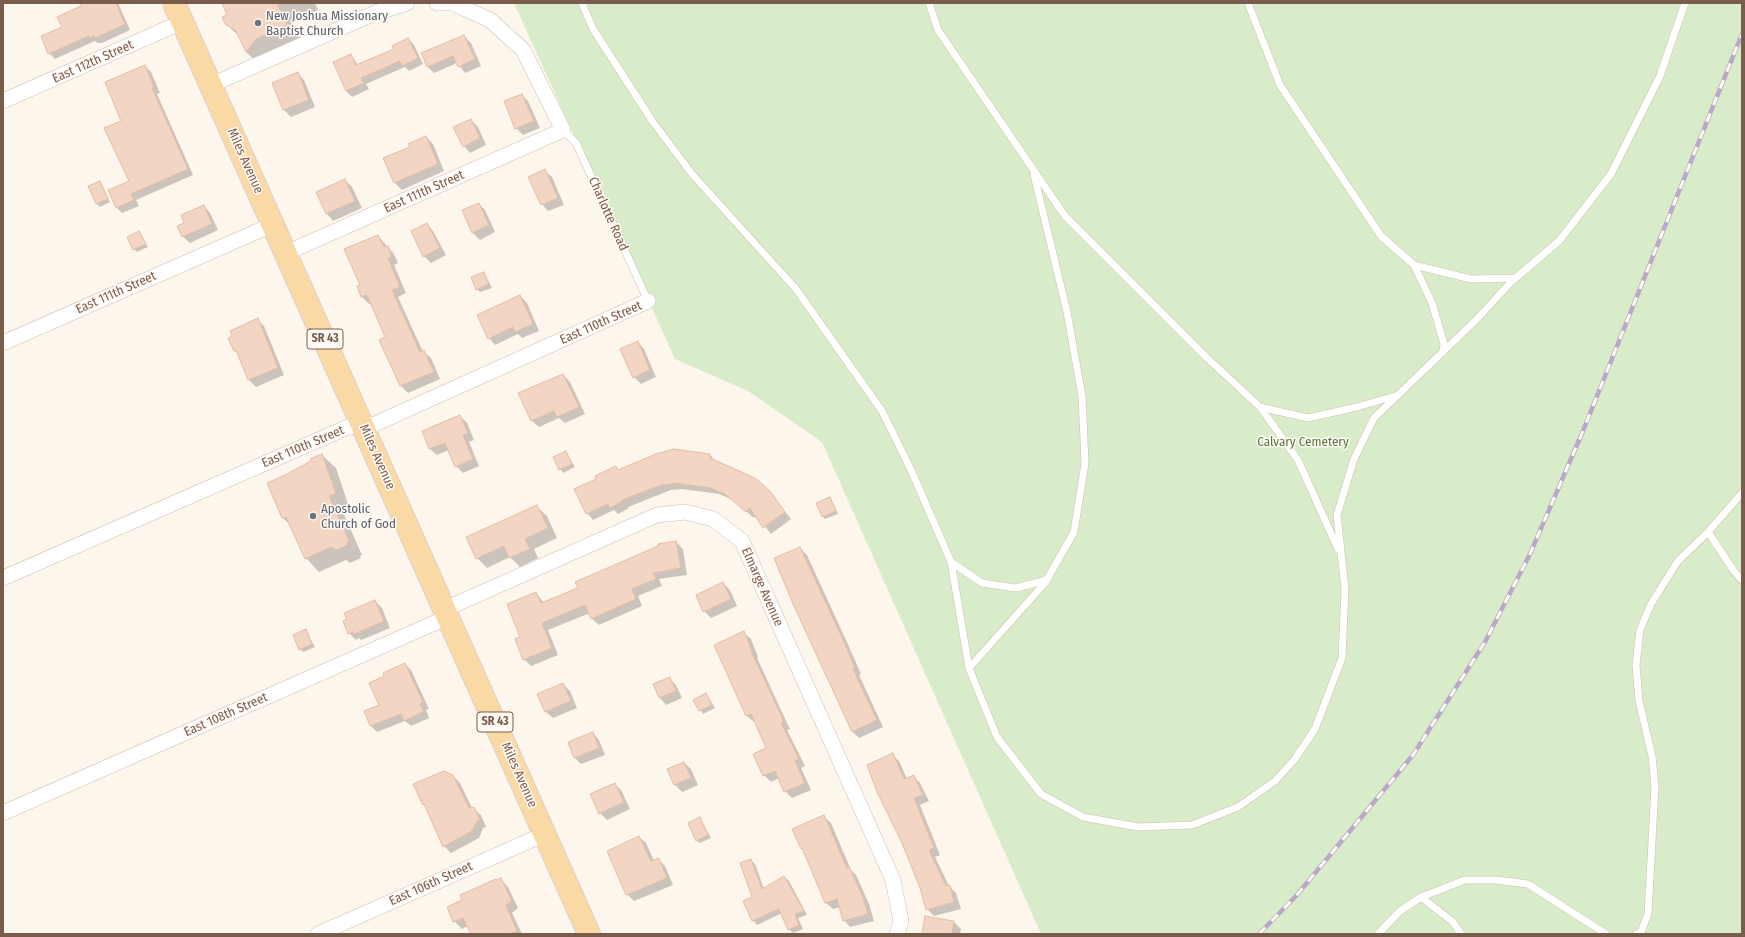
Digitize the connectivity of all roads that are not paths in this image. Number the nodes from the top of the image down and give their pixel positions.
1 (407, 3) edge
2 (437, 3) edge
3 (582, 3) edge
4 (930, 3) edge
5 (1248, 3) edge
6 (1685, 3) edge
7 (178, 13) edge
8 (211, 85) junction
9 (3, 101) edge
10 (562, 130) junction
11 (1033, 169) junction
12 (274, 224) junction
13 (286, 253) junction
14 (1414, 265) junction
15 (1516, 278) junction
16 (648, 302) joint
17 (3, 343) edge
18 (1443, 352) junction
19 (1398, 395) junction
20 (1260, 407) junction
21 (363, 426) junction
22 (1742, 493) edge
23 (1708, 532) junction
24 (1341, 556) junction
25 (951, 562) junction
26 (3, 578) edge
27 (1047, 580) junction
28 (1742, 580) edge
29 (447, 613) junction
30 (969, 668) junction
31 (3, 813) edge
32 (545, 834) junction
33 (1422, 897) junction
34 (318, 934) edge
35 (589, 934) edge
36 (897, 934) edge
37 (1378, 934) edge
38 (1461, 934) edge
39 (1606, 934) edge
40 (1636, 934) edge

1 - 8 street
2 - 10 street
3 - 25 lane
4 - 11 lane
5 - 14 lane
6 - 15 lane
7 - 8 main road, Miles Avenue / SR 43
7 - 9 street, East 112th Street
8 - 12 main road, Miles Avenue / SR 43
10 - 13 street, East 111th Street
10 - 16 lane, Charlotte Road
11 - 20 lane
11 - 27 lane
12 - 13 main road, Miles Avenue / SR 43
12 - 17 street, East 111th Street
13 - 21 main road, Miles Avenue / SR 43
14 - 15 lane
14 - 18 lane
15 - 18 lane
16 - 21 street, East 110th Street
18 - 19 lane
19 - 20 lane
19 - 24 lane
20 - 24 lane
21 - 26 street, East 110th Street
21 - 29 main road, Miles Avenue / SR 43
22 - 23 lane
23 - 28 lane
23 - 40 lane
24 - 30 lane
25 - 27 lane
25 - 30 lane
27 - 30 lane
29 - 31 street, East 108th Street
29 - 32 main road, Miles Avenue / SR 43
29 - 36 street, Elmarge Avenue
32 - 34 street, East 106th Street
32 - 35 main road, Miles Avenue / SR 43
33 - 37 lane
33 - 38 lane
33 - 39 lane

